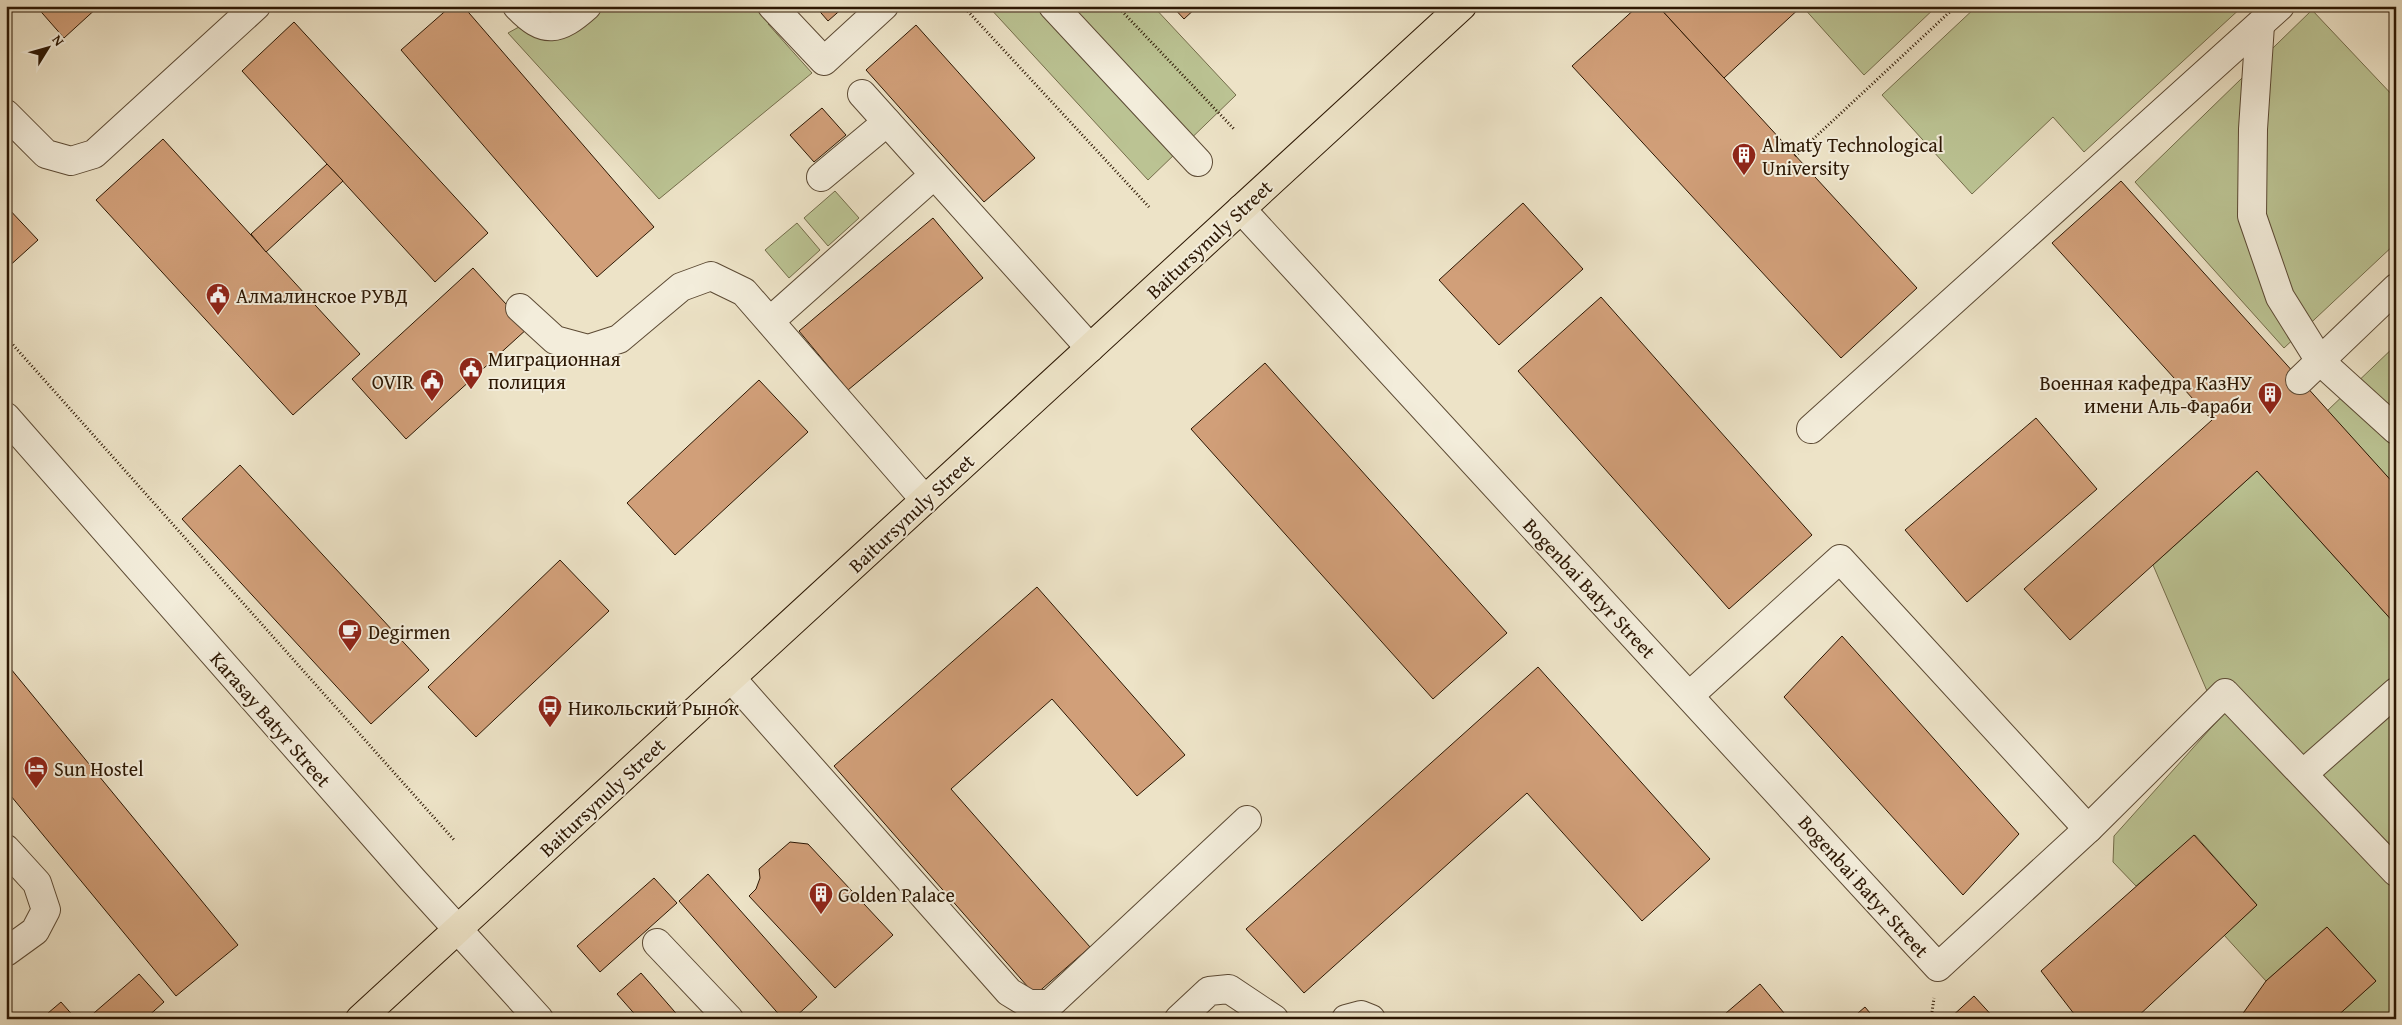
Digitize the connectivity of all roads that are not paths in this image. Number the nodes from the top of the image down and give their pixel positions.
1 (256, 6) edge
2 (517, 6) edge
3 (587, 6) edge
4 (772, 6) edge
5 (884, 6) edge
6 (1053, 6) edge
7 (1462, 6) edge
8 (2280, 6) edge
9 (2260, 25) junction
10 (862, 94) dead end
11 (6, 114) edge
12 (887, 122) junction
13 (1198, 162) dead end
14 (934, 175) junction
15 (821, 177) dead end
16 (1241, 209) junction
17 (2396, 288) edge
18 (520, 308) dead end
19 (770, 322) junction
20 (1090, 348) junction
21 (2320, 361) junction
22 (2300, 380) dead end
23 (6, 417) edge
24 (1810, 429) dead end
25 (2396, 430) edge
26 (925, 500) junction
27 (731, 678) junction
28 (2396, 692) edge
29 (1690, 695) junction
30 (2303, 774) junction
31 (1247, 820) dead end
32 (2088, 829) junction
33 (6, 849) edge
34 (2396, 872) edge
35 (457, 929) junction
36 (657, 943) dead end
37 (6, 952) edge
38 (360, 1019) edge
39 (540, 1019) edge
40 (729, 1019) edge
41 (1179, 1019) edge
42 (1274, 1019) edge
43 (1346, 1019) edge
44 (1370, 1019) edge

1 - 11 street
2 - 3 street
4 - 5 street
6 - 13 street
7 - 16 main road, Baitursynuly Street
8 - 9 street
9 - 21 street
9 - 24 street
10 - 12 street
12 - 14 street
12 - 15 street
14 - 19 street
14 - 20 street
16 - 20 main road, Baitursynuly Street
16 - 29 street, Bogenbai Batyr Street
17 - 21 street
18 - 19 street
19 - 26 street
20 - 26 main road, Baitursynuly Street
21 - 22 street
21 - 25 street
23 - 35 street, Karasay Batyr Street
26 - 27 main road, Baitursynuly Street
27 - 31 street
27 - 35 main road, Baitursynuly Street
28 - 30 street
29 - 32 street
29 - 32 street, Bogenbai Batyr Street
30 - 32 street
30 - 34 street
33 - 37 street
35 - 38 main road, Baitursynuly Street
35 - 39 street, Karasay Batyr Street
36 - 40 street
41 - 42 street
43 - 44 street

